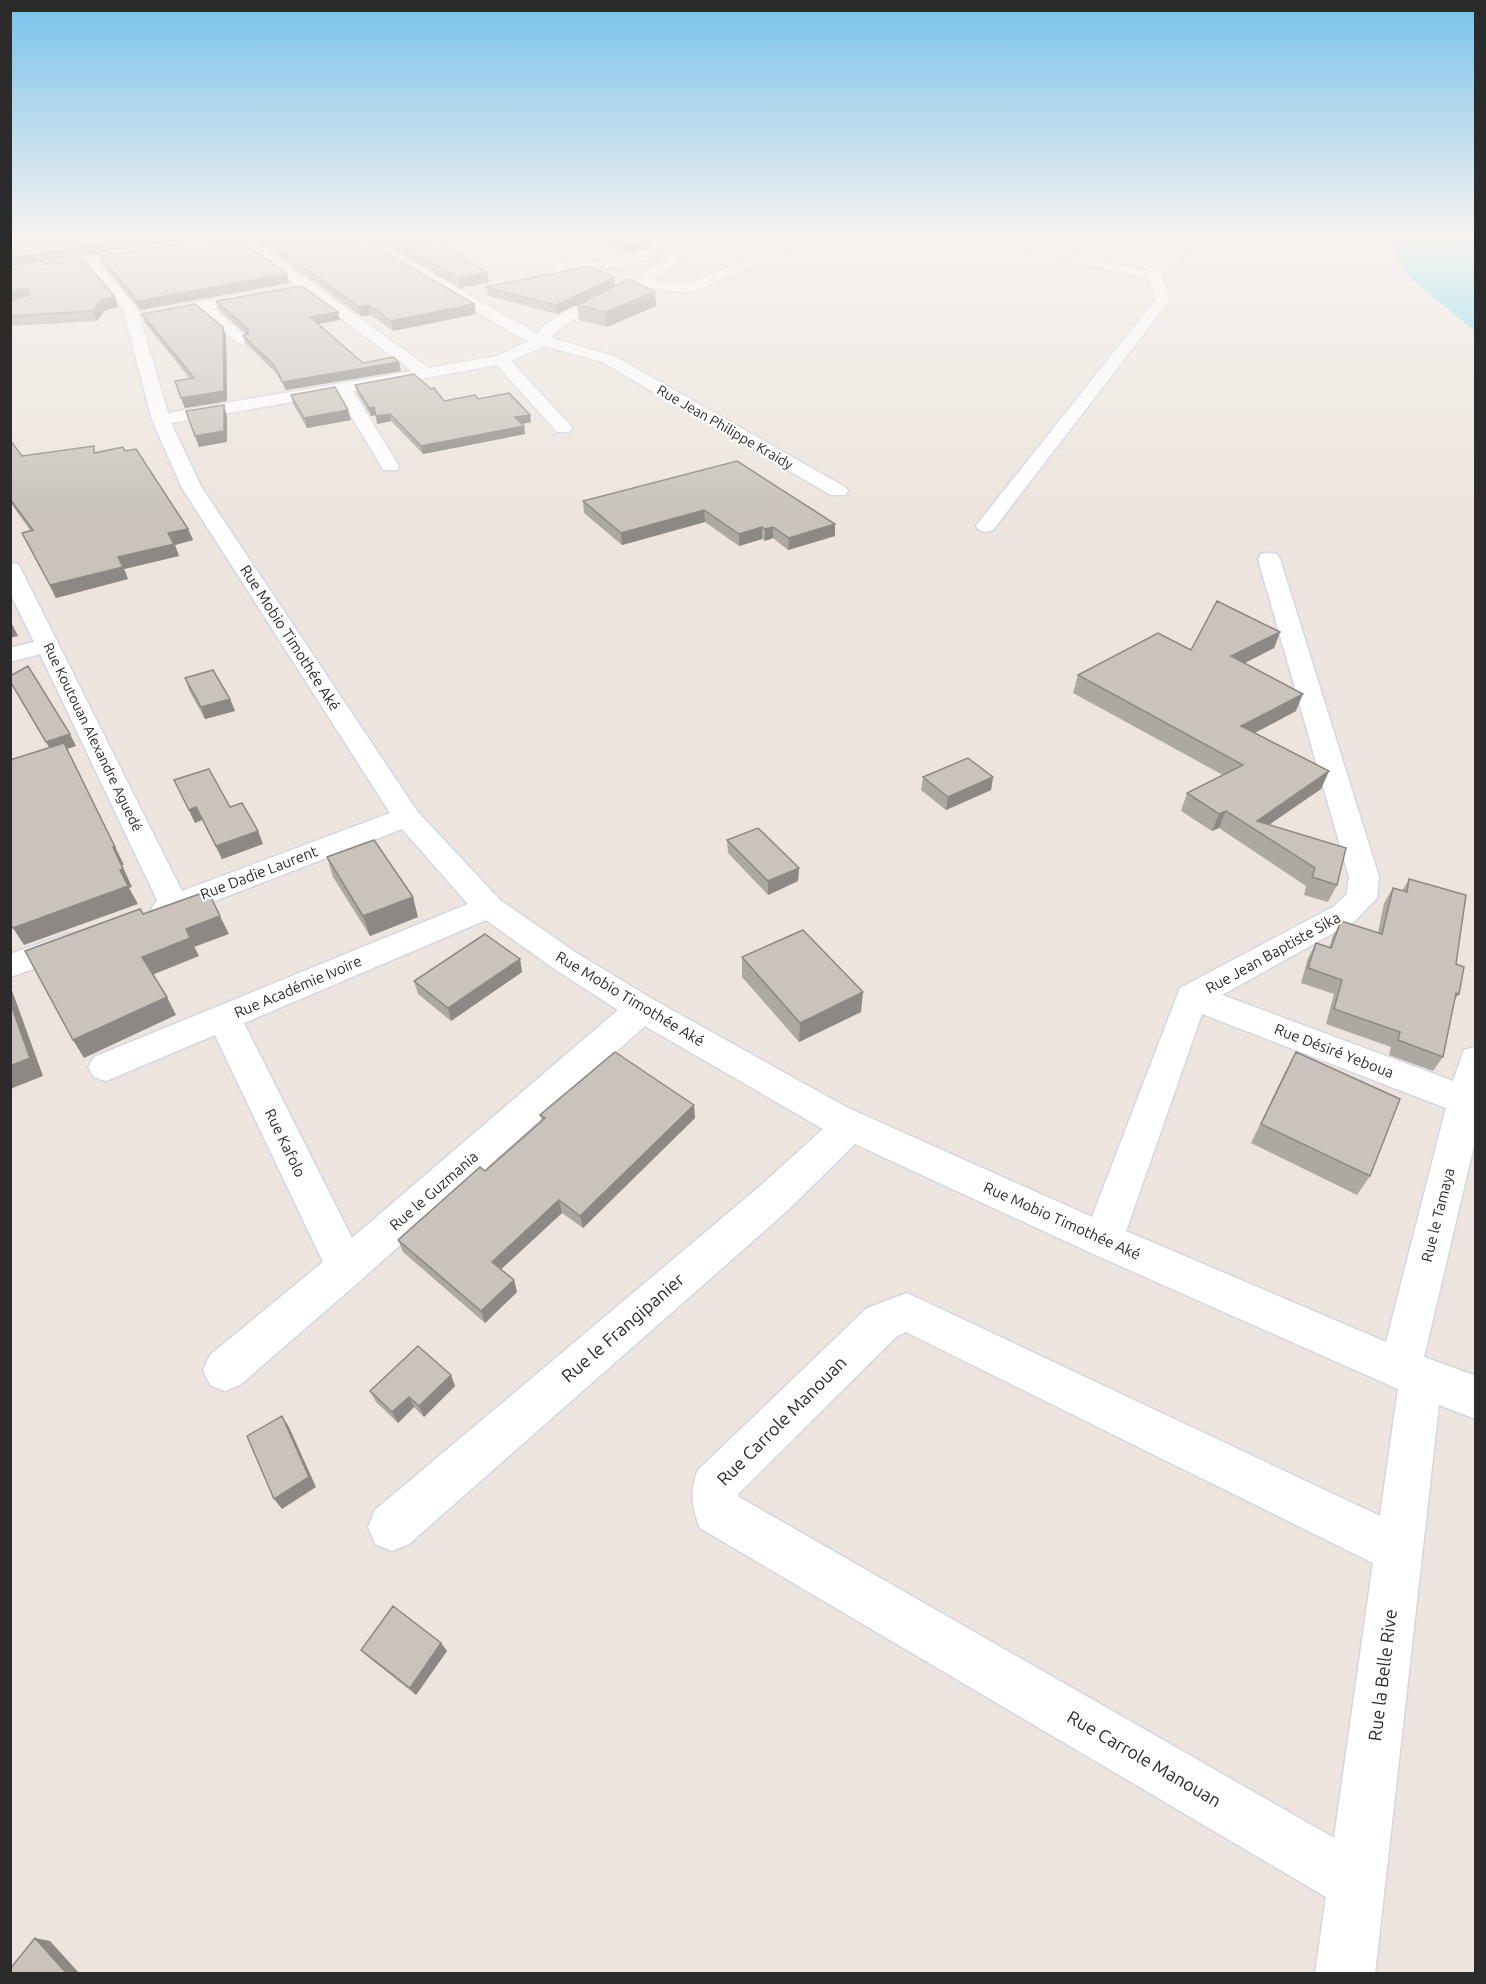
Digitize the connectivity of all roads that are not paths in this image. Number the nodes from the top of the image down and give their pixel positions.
1 (134, 329) edge
2 (229, 329) edge
3 (366, 329) edge
4 (515, 329) edge
5 (549, 329) edge
6 (1139, 329) edge
7 (241, 339) edge
8 (543, 341) junction
9 (501, 360) junction
10 (426, 374) junction
11 (343, 388) junction
12 (161, 420) junction
13 (563, 428) dead end
14 (390, 466) dead end
15 (838, 491) dead end
16 (986, 526) dead end
17 (1269, 559) dead end
18 (10, 569) edge
19 (48, 645) junction
20 (10, 655) edge
21 (407, 817) junction
22 (174, 905) junction
23 (489, 907) junction
24 (142, 917) edge
25 (98, 934) edge
26 (10, 966) edge
27 (1192, 997) junction
28 (642, 1010) junction
29 (224, 1018) junction
30 (1476, 1060) edge
31 (106, 1067) dead end
32 (1471, 1104) edge
33 (851, 1125) junction
34 (1103, 1240) junction
35 (346, 1268) junction
36 (225, 1370) dead end
37 (1410, 1373) junction
38 (1476, 1398) edge
39 (392, 1527) dead end
40 (1399, 1550) junction
41 (1357, 1883) junction
42 (1345, 1974) edge

1 - 12 street, Rue Mobio Timothée Aké
2 - 7 street
3 - 10 street
4 - 8 street, Rue Jean Philippe Kraidy
5 - 8 street
6 - 16 street
8 - 9 street
8 - 15 street, Rue Jean Philippe Kraidy
9 - 10 street
9 - 13 street
10 - 11 street
11 - 12 street
11 - 14 street
12 - 21 street, Rue Mobio Timothée Aké
17 - 27 street, Rue Jean Baptiste Sika
18 - 19 street, Rue Koutouan Alexandre Aguedé
19 - 20 street
19 - 22 street, Rue Koutouan Alexandre Aguedé
21 - 22 street, Rue Dadie Laurent
21 - 23 street, Rue Mobio Timothée Aké
22 - 24 street, Rue Dadie Laurent
23 - 28 street, Rue Mobio Timothée Aké
23 - 29 street, Rue Académie Ivoire
25 - 26 street
27 - 32 street, Rue Désiré Yeboua
27 - 34 street, Rue Jean Baptiste Sika
28 - 33 street, Rue Mobio Timothée Aké
28 - 35 street, Rue le Guzmania
29 - 31 street, Rue Académie Ivoire
29 - 35 street, Rue Kafolo
30 - 32 street, Rue le Tamaya
32 - 37 street, Rue le Tamaya
33 - 34 street, Rue Mobio Timothée Aké
33 - 39 street, Rue le Frangipanier
34 - 37 street, Rue Mobio Timothée Aké
35 - 36 street, Rue le Guzmania
37 - 38 street, Rue Mobio Timothée Aké
37 - 40 street, Rue la Belle Rive
40 - 41 street, Rue la Belle Rive
40 - 41 street, Rue Carrole Manouan
41 - 42 street, Rue la Belle Rive

